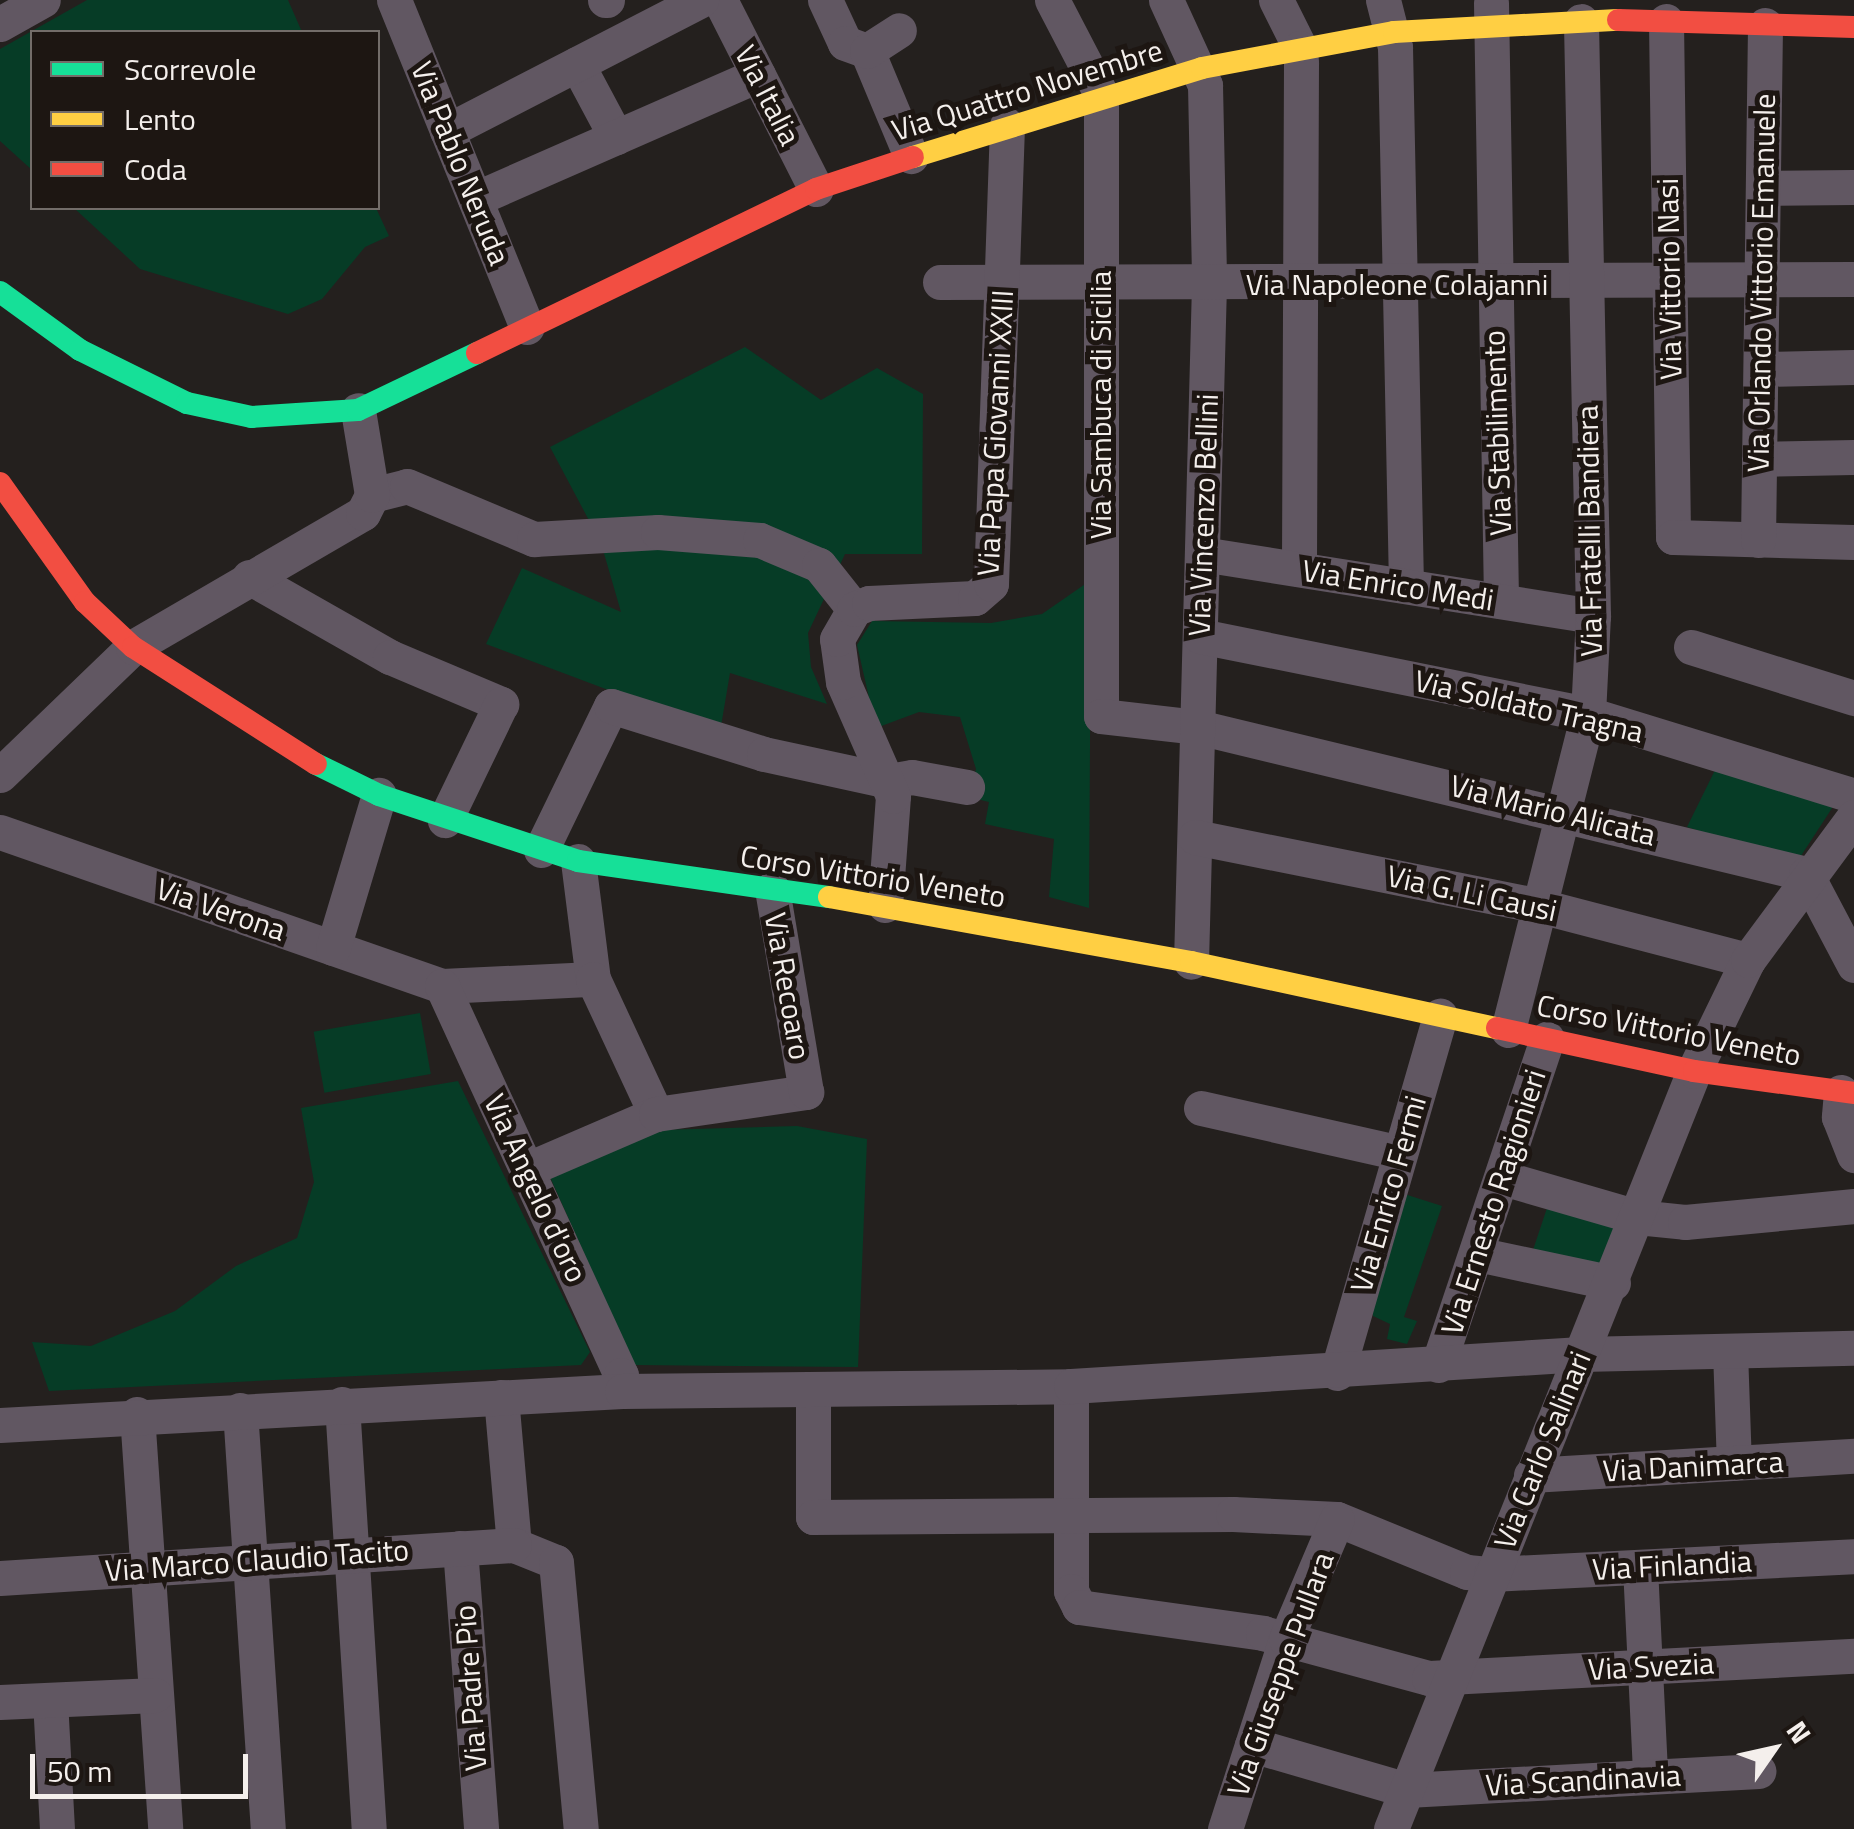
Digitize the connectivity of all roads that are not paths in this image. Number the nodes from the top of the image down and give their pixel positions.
1 (43, 0) edge
2 (394, 0) edge
3 (701, 0) edge
4 (720, 0) edge
5 (825, 0) edge
6 (1052, 0) edge
7 (1166, 0) edge
8 (1276, 0) edge
9 (1491, 12) edge
10 (1598, 14) edge
11 (1388, 16) edge
12 (1666, 21) junction
13 (0, 24) edge
14 (1764, 25) junction
15 (1854, 28) edge
16 (899, 30) dead end
17 (1300, 48) junction
18 (867, 51) junction
19 (577, 64) junction
20 (1202, 68) junction
21 (758, 75) junction
22 (1100, 94) junction
23 (1007, 125) junction
24 (448, 131) junction
25 (616, 137) junction
26 (912, 156) junction
27 (1854, 186) edge
28 (1762, 188) junction
29 (816, 190) junction
30 (475, 199) junction
31 (1854, 279) edge
32 (940, 282) dead end
33 (1002, 282) junction
34 (1669, 282) junction
35 (1762, 282) junction
36 (1584, 283) junction
37 (1099, 284) junction
38 (1209, 284) junction
39 (1298, 284) junction
40 (1400, 284) junction
41 (1492, 284) junction
42 (0, 292) edge
43 (528, 327) junction
44 (1854, 368) edge
45 (1760, 369) junction
46 (358, 410) junction
47 (1854, 457) edge
48 (1759, 459) junction
49 (0, 482) edge
50 (372, 496) junction
51 (1758, 540) junction
52 (1854, 542) edge
53 (1202, 554) junction
54 (1300, 569) junction
55 (249, 576) junction
56 (1406, 585) junction
57 (1502, 602) junction
58 (854, 609) junction
59 (1593, 616) junction
60 (1200, 636) junction
61 (1691, 647) dead end
62 (133, 648) junction
63 (1854, 698) edge
64 (1588, 714) junction
65 (1101, 716) joint
66 (1198, 727) junction
67 (0, 775) edge
68 (888, 780) junction
69 (967, 787) dead end
70 (380, 794) junction
71 (1854, 796) edge
72 (1564, 812) junction
73 (1854, 818) edge
74 (445, 820) junction
75 (0, 832) edge
76 (1195, 837) junction
77 (541, 850) junction
78 (578, 861) junction
79 (1806, 874) junction
80 (772, 889) junction
81 (884, 905) junction
82 (1540, 906) junction
83 (333, 948) junction
84 (1748, 960) junction
85 (1192, 962) junction
86 (1854, 965) edge
87 (593, 979) junction
88 (442, 986) junction
89 (1440, 1016) junction
90 (1508, 1030) junction
91 (1548, 1039) junction
92 (1694, 1071) junction
93 (1848, 1093) edge
94 (1201, 1108) dead end
95 (656, 1114) junction
96 (1400, 1154) junction
97 (1854, 1155) edge
98 (528, 1169) junction
99 (1503, 1178) junction
100 (1854, 1206) edge
101 (1637, 1217) junction
102 (1478, 1254) junction
103 (1613, 1283) junction
104 (1854, 1348) edge
105 (1730, 1350) junction
106 (1581, 1354) junction
107 (1438, 1365) junction
108 (1337, 1373) junction
109 (1070, 1386) junction
110 (622, 1391) junction
111 (812, 1392) junction
112 (501, 1397) junction
113 (342, 1404) junction
114 (240, 1410) junction
115 (137, 1414) junction
116 (0, 1425) edge
117 (1854, 1456) edge
118 (1734, 1464) junction
119 (1531, 1475) junction
120 (1070, 1518) junction
121 (1336, 1519) junction
122 (514, 1546) junction
123 (460, 1548) junction
124 (351, 1551) junction
125 (1854, 1556) edge
126 (249, 1560) junction
127 (1640, 1567) junction
128 (147, 1568) junction
129 (1490, 1574) junction
130 (0, 1578) edge
131 (1286, 1639) junction
132 (1854, 1656) edge
133 (1645, 1666) junction
134 (1447, 1676) junction
135 (155, 1696) junction
136 (50, 1700) junction
137 (0, 1702) edge
138 (1252, 1745) junction
139 (1758, 1771) dead end
140 (1650, 1775) junction
141 (1407, 1790) junction
142 (57, 1829) edge
143 (165, 1829) edge
144 (268, 1829) edge
145 (369, 1829) edge
146 (481, 1829) edge
147 (581, 1829) edge
148 (1226, 1829) edge
149 (1390, 1829) edge

1 - 13 street
2 - 24 street, Via Pablo Neruda
3 - 19 street
4 - 21 street, Via Italia
5 - 18 street
6 - 22 street
7 - 20 street
8 - 17 street
9 - 10 main road, Via Quattro Novembre
9 - 11 main road, Via Quattro Novembre
9 - 41 street, Via Stabilimento
10 - 12 main road, Via Quattro Novembre
10 - 36 street, Via Fratelli Bandiera
11 - 17 main road, Via Quattro Novembre
11 - 40 street
12 - 14 main road, Via Quattro Novembre
12 - 34 street, Via Vittorio Nasi
14 - 15 main road, Via Quattro Novembre
14 - 28 street, Via Orlando Vittorio Emanuele
16 - 18 street
17 - 20 main road, Via Quattro Novembre
17 - 39 street
18 - 26 street
19 - 24 street
19 - 25 street
20 - 22 main road, Via Quattro Novembre
20 - 38 street, Via Vincenzo Bellini
21 - 25 street
21 - 29 street, Via Italia
22 - 23 main road, Via Quattro Novembre
22 - 37 street, Via Sambuca di Sicilia
23 - 26 main road, Via Quattro Novembre
23 - 33 street, Via Papa Giovanni XXIII
24 - 30 street, Via Pablo Neruda
25 - 30 street
26 - 29 main road, Via Quattro Novembre
27 - 28 street
28 - 35 street, Via Orlando Vittorio Emanuele
29 - 43 main road, Via Quattro Novembre
30 - 43 street, Via Pablo Neruda
31 - 35 street, Via Napoleone Colajanni
32 - 33 street, Via Napoleone Colajanni
33 - 37 street, Via Napoleone Colajanni
33 - 58 street, Via Papa Giovanni XXIII
34 - 35 street, Via Napoleone Colajanni
34 - 36 street, Via Napoleone Colajanni
34 - 51 street, Via Vittorio Nasi
35 - 45 street, Via Orlando Vittorio Emanuele
36 - 41 street, Via Napoleone Colajanni
36 - 59 street, Via Fratelli Bandiera
37 - 38 street, Via Napoleone Colajanni
37 - 65 street, Via Sambuca di Sicilia
38 - 39 street, Via Napoleone Colajanni
38 - 53 street, Via Vincenzo Bellini
39 - 40 street, Via Napoleone Colajanni
39 - 54 street
40 - 41 street, Via Napoleone Colajanni
40 - 56 street
41 - 57 street, Via Stabilimento
42 - 46 main road
43 - 46 main road, Via Quattro Novembre
44 - 45 street
45 - 48 street, Via Orlando Vittorio Emanuele
46 - 50 street
47 - 48 street
48 - 51 street, Via Orlando Vittorio Emanuele
49 - 62 main road, Corso Vittorio Veneto
50 - 55 street
50 - 58 street
51 - 52 street
53 - 54 street, Via Enrico Medi
53 - 60 street, Via Vincenzo Bellini
54 - 56 street, Via Enrico Medi
55 - 62 street
55 - 74 street
56 - 57 street, Via Enrico Medi
57 - 59 street, Via Enrico Medi
58 - 68 street
59 - 64 street, Via Fratelli Bandiera
60 - 64 street, Via Soldato Tragna
60 - 66 street, Via Vincenzo Bellini
61 - 63 street
62 - 67 street
62 - 70 main road, Corso Vittorio Veneto
64 - 71 street, Via Soldato Tragna
64 - 72 street, Via Fratelli Bandiera
65 - 66 street, Via Mario Alicata
66 - 72 street, Via Mario Alicata
66 - 76 street, Via Vincenzo Bellini
68 - 69 street
68 - 77 street
68 - 81 street
70 - 74 main road, Corso Vittorio Veneto
70 - 83 street
72 - 79 street, Via Mario Alicata
72 - 82 street, Via Fratelli Bandiera
73 - 79 street, Via Carlo Salinari
74 - 77 main road, Corso Vittorio Veneto
75 - 83 street, Via Verona
76 - 82 street, Via G. Li Causi
76 - 85 street, Via Vincenzo Bellini
77 - 78 main road, Corso Vittorio Veneto
78 - 80 main road, Corso Vittorio Veneto
78 - 87 street
79 - 84 street, Via Carlo Salinari
79 - 86 street
80 - 81 main road, Corso Vittorio Veneto
80 - 95 street, Via Recoaro
81 - 85 main road, Corso Vittorio Veneto
82 - 84 street, Via G. Li Causi
82 - 90 street, Via Fratelli Bandiera
83 - 88 street, Via Verona
84 - 92 street, Via Carlo Salinari
85 - 89 main road, Corso Vittorio Veneto
87 - 88 street
87 - 95 street
88 - 98 street, Via Angelo d'oro
89 - 90 main road, Corso Vittorio Veneto
89 - 96 street, Via Enrico Fermi
90 - 91 main road, Corso Vittorio Veneto
91 - 92 main road, Corso Vittorio Veneto
91 - 99 street, Via Ernesto Ragionieri
92 - 93 main road, Corso Vittorio Veneto
92 - 101 street, Via Carlo Salinari
93 - 97 street
94 - 96 street
95 - 98 street, Via Recoaro
96 - 108 street, Via Enrico Fermi
98 - 110 street, Via Angelo d'oro
99 - 101 street
99 - 102 street, Via Ernesto Ragionieri
100 - 101 street
101 - 103 street, Via Carlo Salinari
102 - 103 street
102 - 107 street, Via Ernesto Ragionieri
103 - 106 street, Via Carlo Salinari
104 - 105 street
105 - 106 street
105 - 118 street
106 - 107 street
106 - 119 street, Via Carlo Salinari
107 - 108 street
108 - 109 street
109 - 111 street
109 - 120 street
110 - 111 street
110 - 112 street
111 - 120 street, Via Finlandia
112 - 113 street
112 - 122 street
113 - 114 street
113 - 124 street
114 - 115 street
114 - 126 street
115 - 116 street
115 - 128 street
117 - 118 street, Via Danimarca
118 - 119 street, Via Danimarca
119 - 129 street, Via Carlo Salinari
120 - 121 street, Via Finlandia
120 - 131 street, Via Svezia
121 - 129 street, Via Finlandia
121 - 131 street, Via Giuseppe Pullara
122 - 123 street, Via Marco Claudio Tacito
122 - 147 street
123 - 124 street, Via Marco Claudio Tacito
123 - 146 street, Via Padre Pio
124 - 126 street, Via Marco Claudio Tacito
124 - 145 street
125 - 127 street, Via Finlandia
126 - 128 street, Via Marco Claudio Tacito
126 - 144 street
127 - 129 street, Via Finlandia
127 - 133 street
128 - 130 street, Via Marco Claudio Tacito
128 - 135 street
129 - 134 street, Via Carlo Salinari
131 - 134 street, Via Svezia
131 - 138 street, Via Giuseppe Pullara
132 - 133 street, Via Svezia
133 - 134 street, Via Svezia
133 - 140 street
134 - 141 street, Via Carlo Salinari
135 - 136 street
135 - 143 street
136 - 137 street
136 - 142 street
138 - 141 street, Via Scandinavia
138 - 148 street, Via Giuseppe Pullara
139 - 140 street, Via Scandinavia
140 - 141 street, Via Scandinavia
141 - 149 street, Via Carlo Salinari

